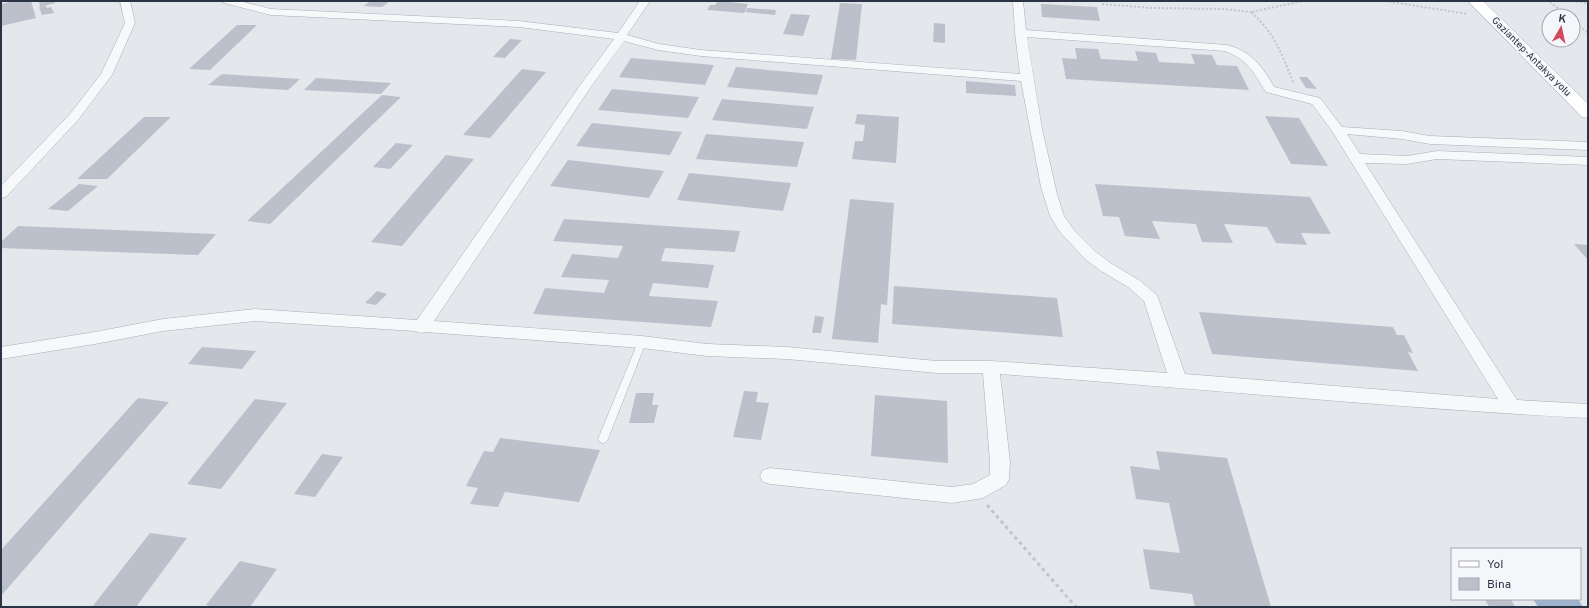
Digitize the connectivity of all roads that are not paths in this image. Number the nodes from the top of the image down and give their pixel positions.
1 (126, 1) edge
2 (228, 1) edge
3 (645, 1) edge
4 (1018, 1) edge
5 (1475, 1) edge
6 (1491, 1) edge
7 (1020, 33) junction
8 (622, 37) junction
9 (1554, 59) dead end
10 (1025, 78) junction
11 (1588, 113) edge
12 (1338, 130) junction
13 (1588, 146) edge
14 (1356, 158) junction
15 (1588, 161) edge
16 (1, 194) edge
17 (421, 327) junction
18 (642, 342) junction
19 (1, 353) edge
20 (991, 367) junction
21 (1178, 380) junction
22 (1512, 407) junction
23 (1588, 411) edge
24 (603, 439) dead end
25 (770, 476) dead end

1 - 16 street
2 - 8 street
3 - 8 street
4 - 7 street
5 - 11 main road, Gaziantep-Antakya yolu
6 - 9 main road, Gaziantep-Antakya yolu
7 - 10 street
7 - 12 street
8 - 10 street
8 - 17 street
10 - 21 street
12 - 13 street
12 - 14 street
14 - 15 street
14 - 22 street
17 - 18 street
17 - 19 street
18 - 20 street
18 - 24 lane
20 - 21 street
20 - 25 street
21 - 22 street
22 - 23 street

